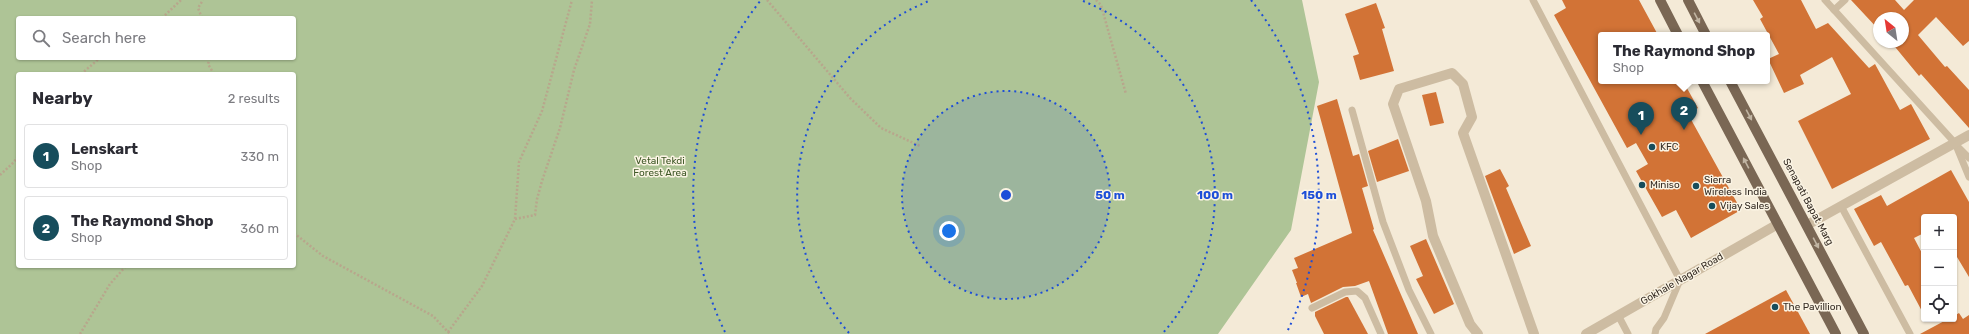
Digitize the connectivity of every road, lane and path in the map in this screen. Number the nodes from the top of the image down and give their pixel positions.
1 (182, 0) edge
2 (203, 0) edge
3 (572, 0) edge
4 (592, 0) edge
5 (767, 0) edge
6 (1096, 0) edge
7 (1533, 0) edge
8 (1660, 0) edge
9 (1688, 0) edge
10 (1825, 0) edge
11 (1845, 0) edge
12 (1834, 10) junction
13 (164, 16) edge
14 (201, 16) edge
15 (1676, 32) edge
16 (1704, 32) edge
17 (98, 60) edge
18 (209, 60) edge
19 (83, 72) edge
20 (213, 72) edge
21 (1704, 84) edge
22 (1732, 84) edge
23 (1126, 94) dead end
24 (1352, 110) dead end
25 (1969, 135) edge
26 (1955, 144) junction
27 (920, 146) dead end
28 (1969, 158) edge
29 (16, 159) edge
30 (0, 175) edge
31 (1969, 177) edge
32 (1842, 206) junction
33 (515, 219) junction
34 (1778, 224) junction
35 (1807, 226) junction
36 (296, 235) edge
37 (124, 268) edge
38 (1680, 280) junction
39 (1312, 308) dead end
40 (1618, 315) junction
41 (449, 333) edge
42 (80, 334) edge
43 (1381, 334) edge
44 (1431, 334) edge
45 (1478, 334) edge
46 (1534, 334) edge
47 (1586, 334) edge
48 (1628, 334) edge
49 (1655, 334) edge
50 (1836, 334) edge
51 (1864, 334) edge
52 (1910, 334) edge

1 - 13 path
2 - 14 path
3 - 33 path
4 - 33 path
5 - 27 path
6 - 23 path
7 - 38 lane
8 - 15 main road
9 -> 16 main road
10 - 12 lane
11 - 12 lane
12 - 26 lane
17 - 19 path
18 - 20 path
34 -> 21 main road
22 -> 35 main road, Senapati Bapat Marg
24 - 44 lane
25 - 26 street
26 - 28 lane
26 - 31 lane
26 - 32 street
29 - 30 path
32 - 35 street
32 - 52 lane
33 - 41 path
34 - 38 street, Gokhale Nagar Road
34 - 50 main road
35 -> 51 main road, Senapati Bapat Marg
36 - 41 path
37 - 42 path
38 - 40 street, Gokhale Nagar Road
38 - 49 lane
39 - 43 lane
40 - 47 street, Gokhale Nagar Road
40 - 48 lane
45 - 46 street

